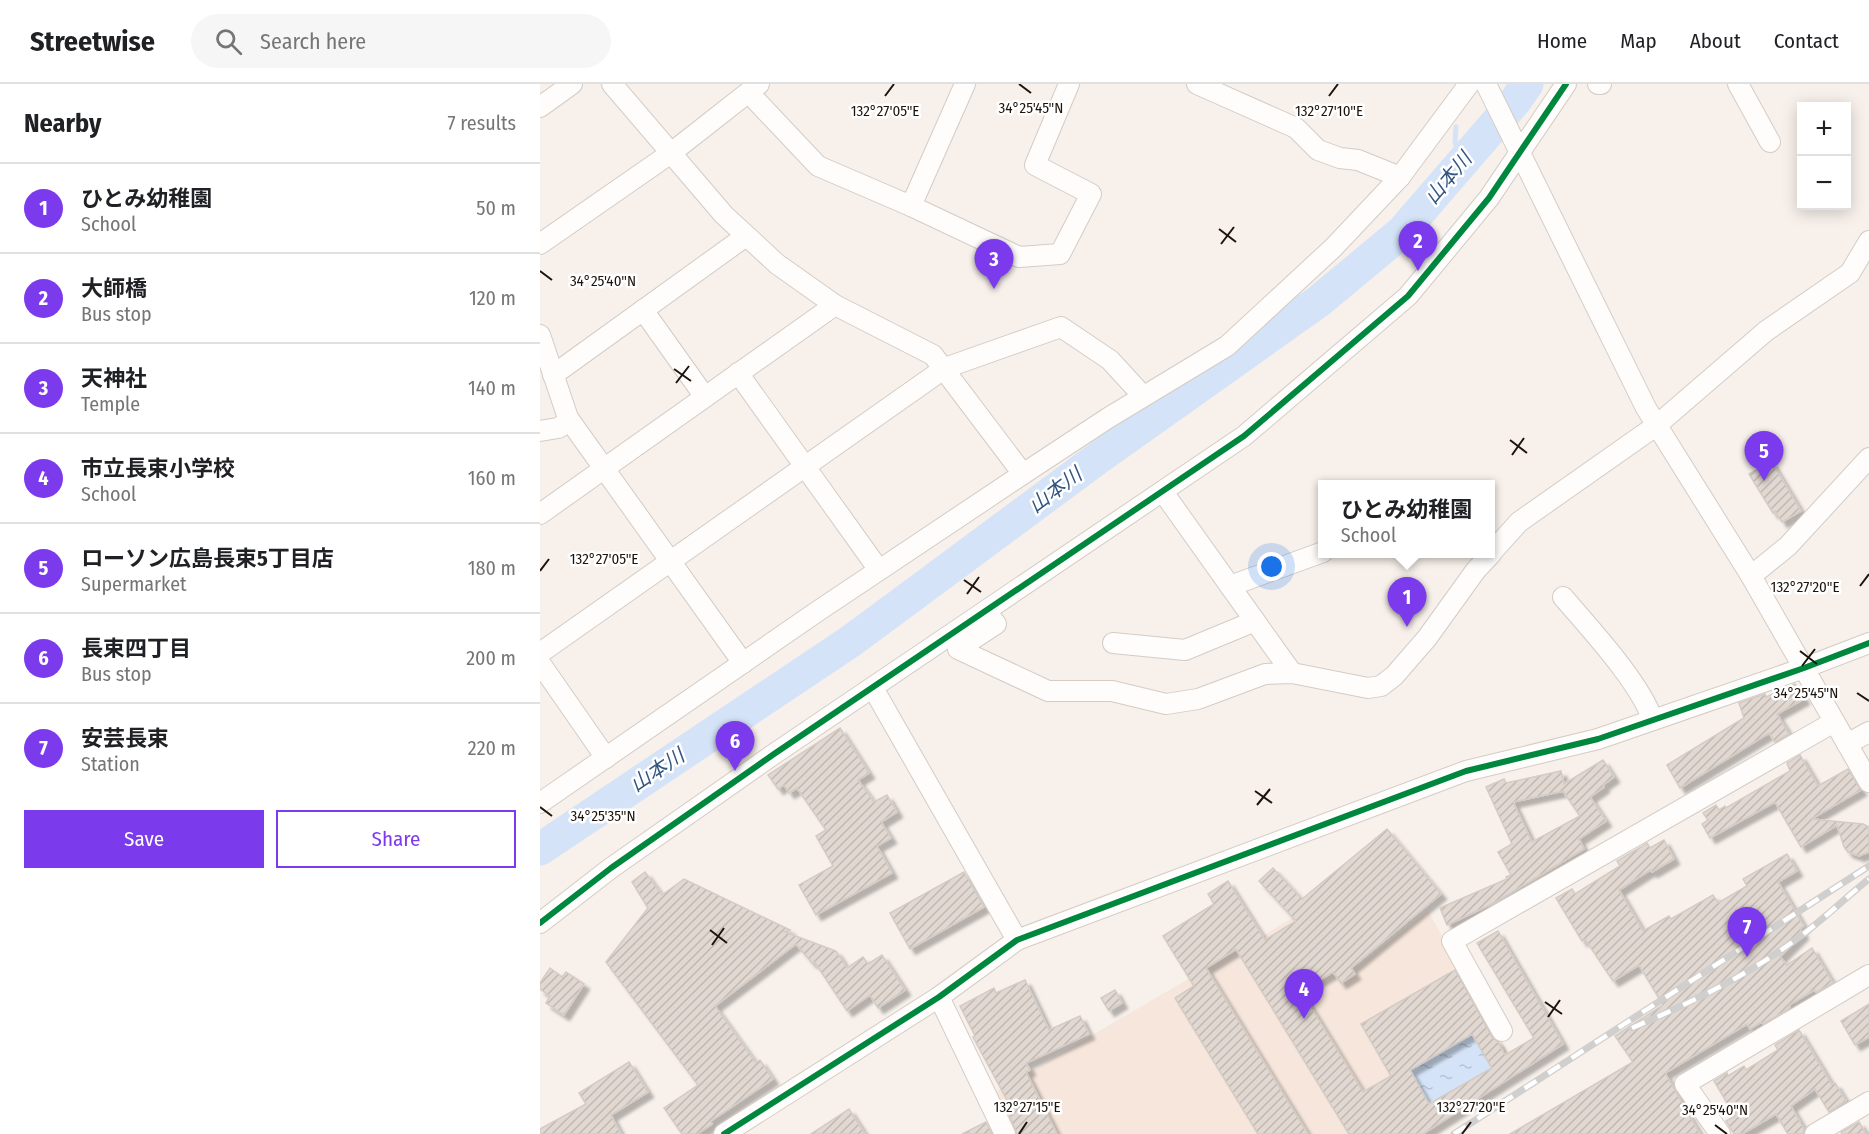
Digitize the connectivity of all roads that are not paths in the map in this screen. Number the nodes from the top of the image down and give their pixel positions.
1 (572, 84) edge
2 (612, 84) edge
3 (965, 84) edge
4 (1069, 84) edge
5 (1197, 84) edge
6 (1469, 84) edge
7 (1486, 84) edge
8 (1566, 84) edge
9 (1738, 84) edge
10 (754, 88) edge
11 (1219, 88) edge
12 (540, 107) edge
13 (1770, 142) dead end
14 (1519, 148) junction
15 (671, 153) junction
16 (1400, 177) junction
17 (911, 206) junction
18 (746, 236) junction
19 (1869, 241) edge
20 (540, 244) edge
21 (835, 304) junction
22 (643, 310) junction
23 (540, 335) edge
24 (945, 368) junction
25 (738, 373) junction
26 (553, 375) junction
27 (1143, 396) junction
28 (705, 397) junction
29 (570, 421) junction
30 (1657, 425) junction
31 (540, 431) edge
32 (1869, 458) edge
33 (804, 466) junction
34 (604, 469) junction
35 (1023, 474) junction
36 (1163, 492) junction
37 (540, 514) edge
38 (1495, 549) edge
39 (1318, 554) edge
40 (1487, 558) edge
41 (670, 561) junction
42 (879, 570) junction
43 (1751, 576) junction
44 (1230, 586) junction
45 (1563, 597) dead end
46 (986, 611) junction
47 (1255, 621) junction
48 (1113, 643) dead end
49 (1869, 643) edge
50 (540, 653) edge
51 (540, 663) edge
52 (743, 663) junction
53 (1804, 668) junction
54 (1292, 673) junction
55 (873, 688) junction
56 (1653, 720) junction
57 (1834, 722) junction
58 (1869, 732) edge
59 (1847, 744) junction
60 (606, 758) junction
61 (1869, 782) edge
62 (540, 803) edge
63 (540, 923) edge
64 (1017, 940) junction
65 (1869, 975) edge
66 (939, 997) junction
67 (1502, 1031) dead end
68 (1869, 1102) edge
69 (1840, 1128) edge
70 (724, 1134) edge
71 (1005, 1134) edge
72 (1720, 1134) edge
73 (1815, 1134) edge

1 - 12 street
2 - 15 street
3 - 17 street
4 - 17 street
5 - 11 street
6 - 16 street
7 - 14 street
8 - 14 street
9 - 13 street
10 - 15 street
10 - 17 street
11 - 16 street
14 - 30 street
14 - 36 street
15 - 18 street
15 - 20 street
16 - 27 street
18 - 21 street
18 - 22 street
19 - 30 street
21 - 24 street
21 - 25 street
22 - 26 street
22 - 28 street
23 - 26 street
24 - 27 street
24 - 33 street
24 - 35 street
25 - 28 street
25 - 33 street
26 - 29 street
27 - 35 street
28 - 34 street
29 - 31 street
29 - 34 street
30 - 38 street
30 - 43 street
32 - 43 street
33 - 41 street
33 - 42 street
34 - 37 street
34 - 41 street
35 - 42 street
36 - 44 street
36 - 46 street
39 - 44 street
40 - 54 street
41 - 50 street
41 - 52 street
42 - 52 street
43 - 53 street
44 - 47 street
45 - 56 street
46 - 54 street
46 - 55 street
47 - 48 street
47 - 54 street
49 - 53 street
51 - 60 street
52 - 60 street
53 - 56 street
53 - 57 street
55 - 63 street
55 - 64 street
56 - 64 street
57 - 59 street
57 - 67 street
58 - 59 street
59 - 61 street
60 - 62 street
64 - 66 street
65 - 72 street
66 - 70 street
66 - 71 street
68 - 69 street
69 - 73 street

